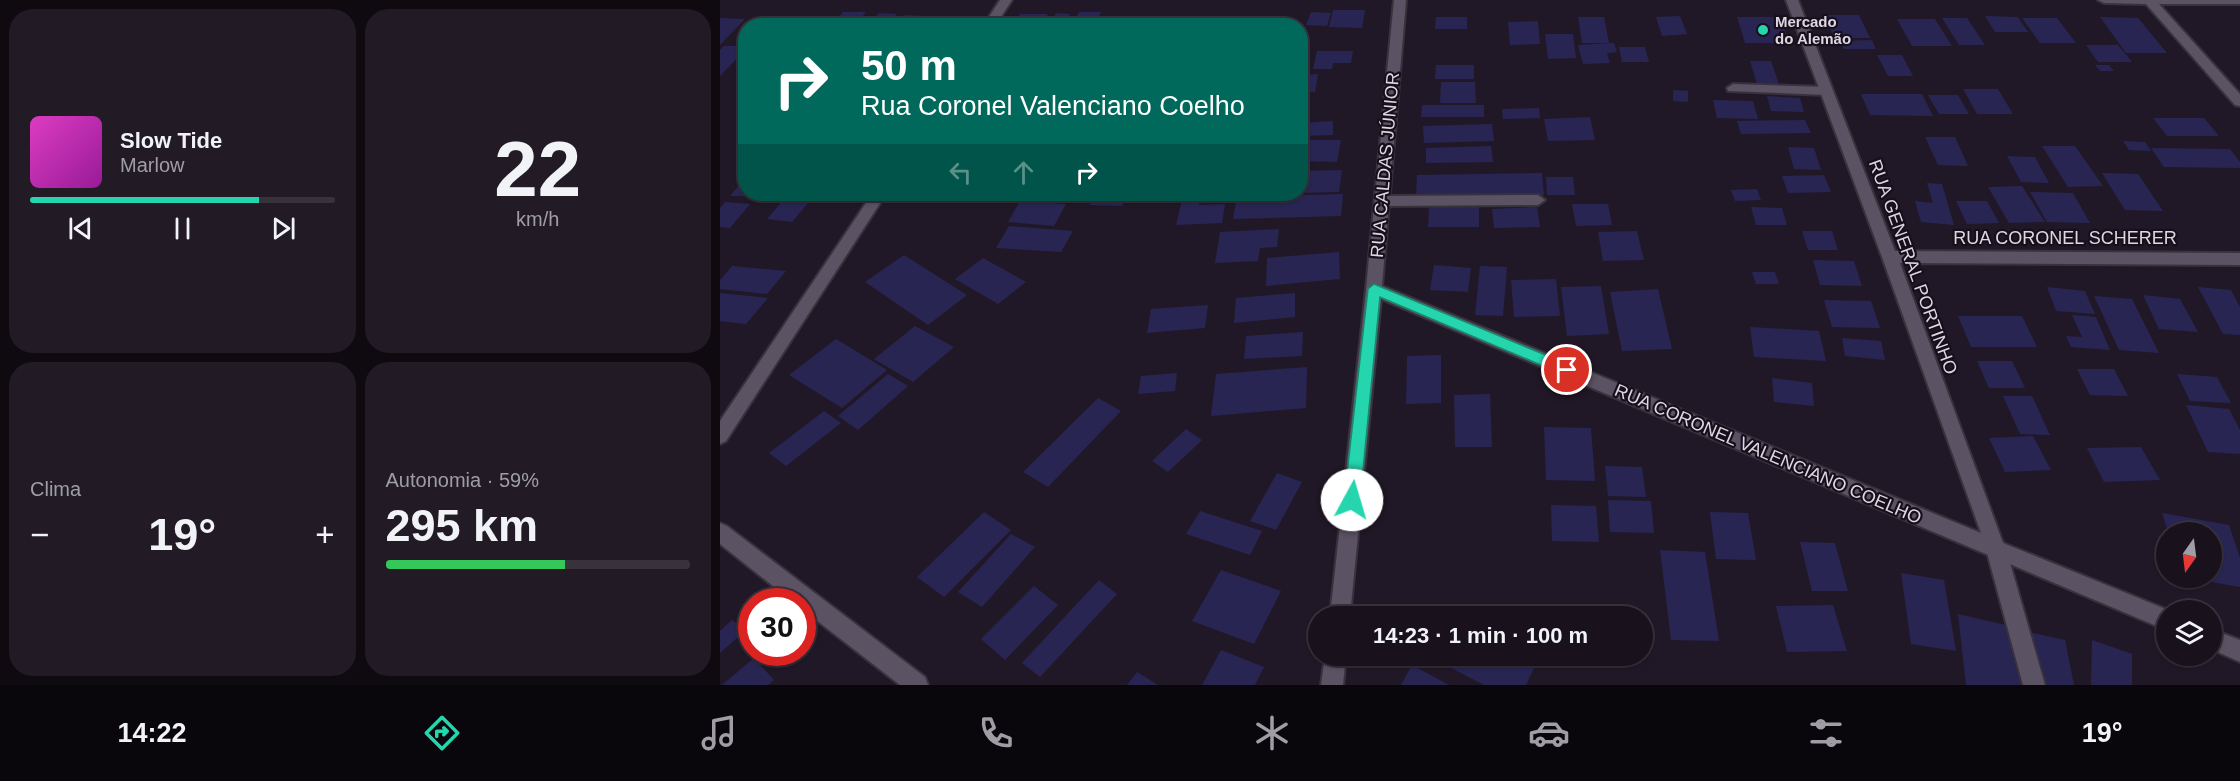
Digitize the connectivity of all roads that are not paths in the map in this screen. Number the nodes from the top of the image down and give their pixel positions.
1 (1006, 0) edge
2 (1400, 0) edge
3 (1792, 0) edge
4 (2104, 0) edge
5 (2150, 0) edge
6 (2240, 1) edge
7 (994, 18) edge
8 (1733, 87) dead end
9 (1827, 90) junction
10 (2240, 102) edge
11 (1538, 200) dead end
12 (874, 201) edge
13 (1382, 201) junction
14 (1890, 257) junction
15 (2240, 259) edge
16 (1374, 289) junction
17 (720, 436) edge
18 (720, 532) edge
19 (1996, 549) junction
20 (1341, 606) edge
21 (2156, 616) edge
22 (2222, 644) edge
23 (2240, 651) edge
24 (1335, 666) edge
25 (917, 685) edge
26 (1332, 685) edge
27 (2034, 685) edge

1 - 7 street
2 - 13 street, RUA CALDAS JÚNIOR
3 - 9 street, RUA GENERAL PORTINHO
4 - 5 street
5 - 6 street
5 - 10 street
8 - 9 street
9 - 14 street, RUA GENERAL PORTINHO
11 - 13 street
12 - 17 street
13 - 16 street, RUA CALDAS JÚNIOR
14 - 15 street, RUA CORONEL SCHERER
14 - 19 street, RUA GENERAL PORTINHO
16 - 19 street, RUA CORONEL VALENCIANO COELHO
16 - 20 street, RUA CALDAS JÚNIOR
18 - 25 street
19 - 21 street, RUA CORONEL VALENCIANO COELHO
19 - 27 street, RUA GENERAL PORTINHO
22 - 23 street
24 - 26 street

